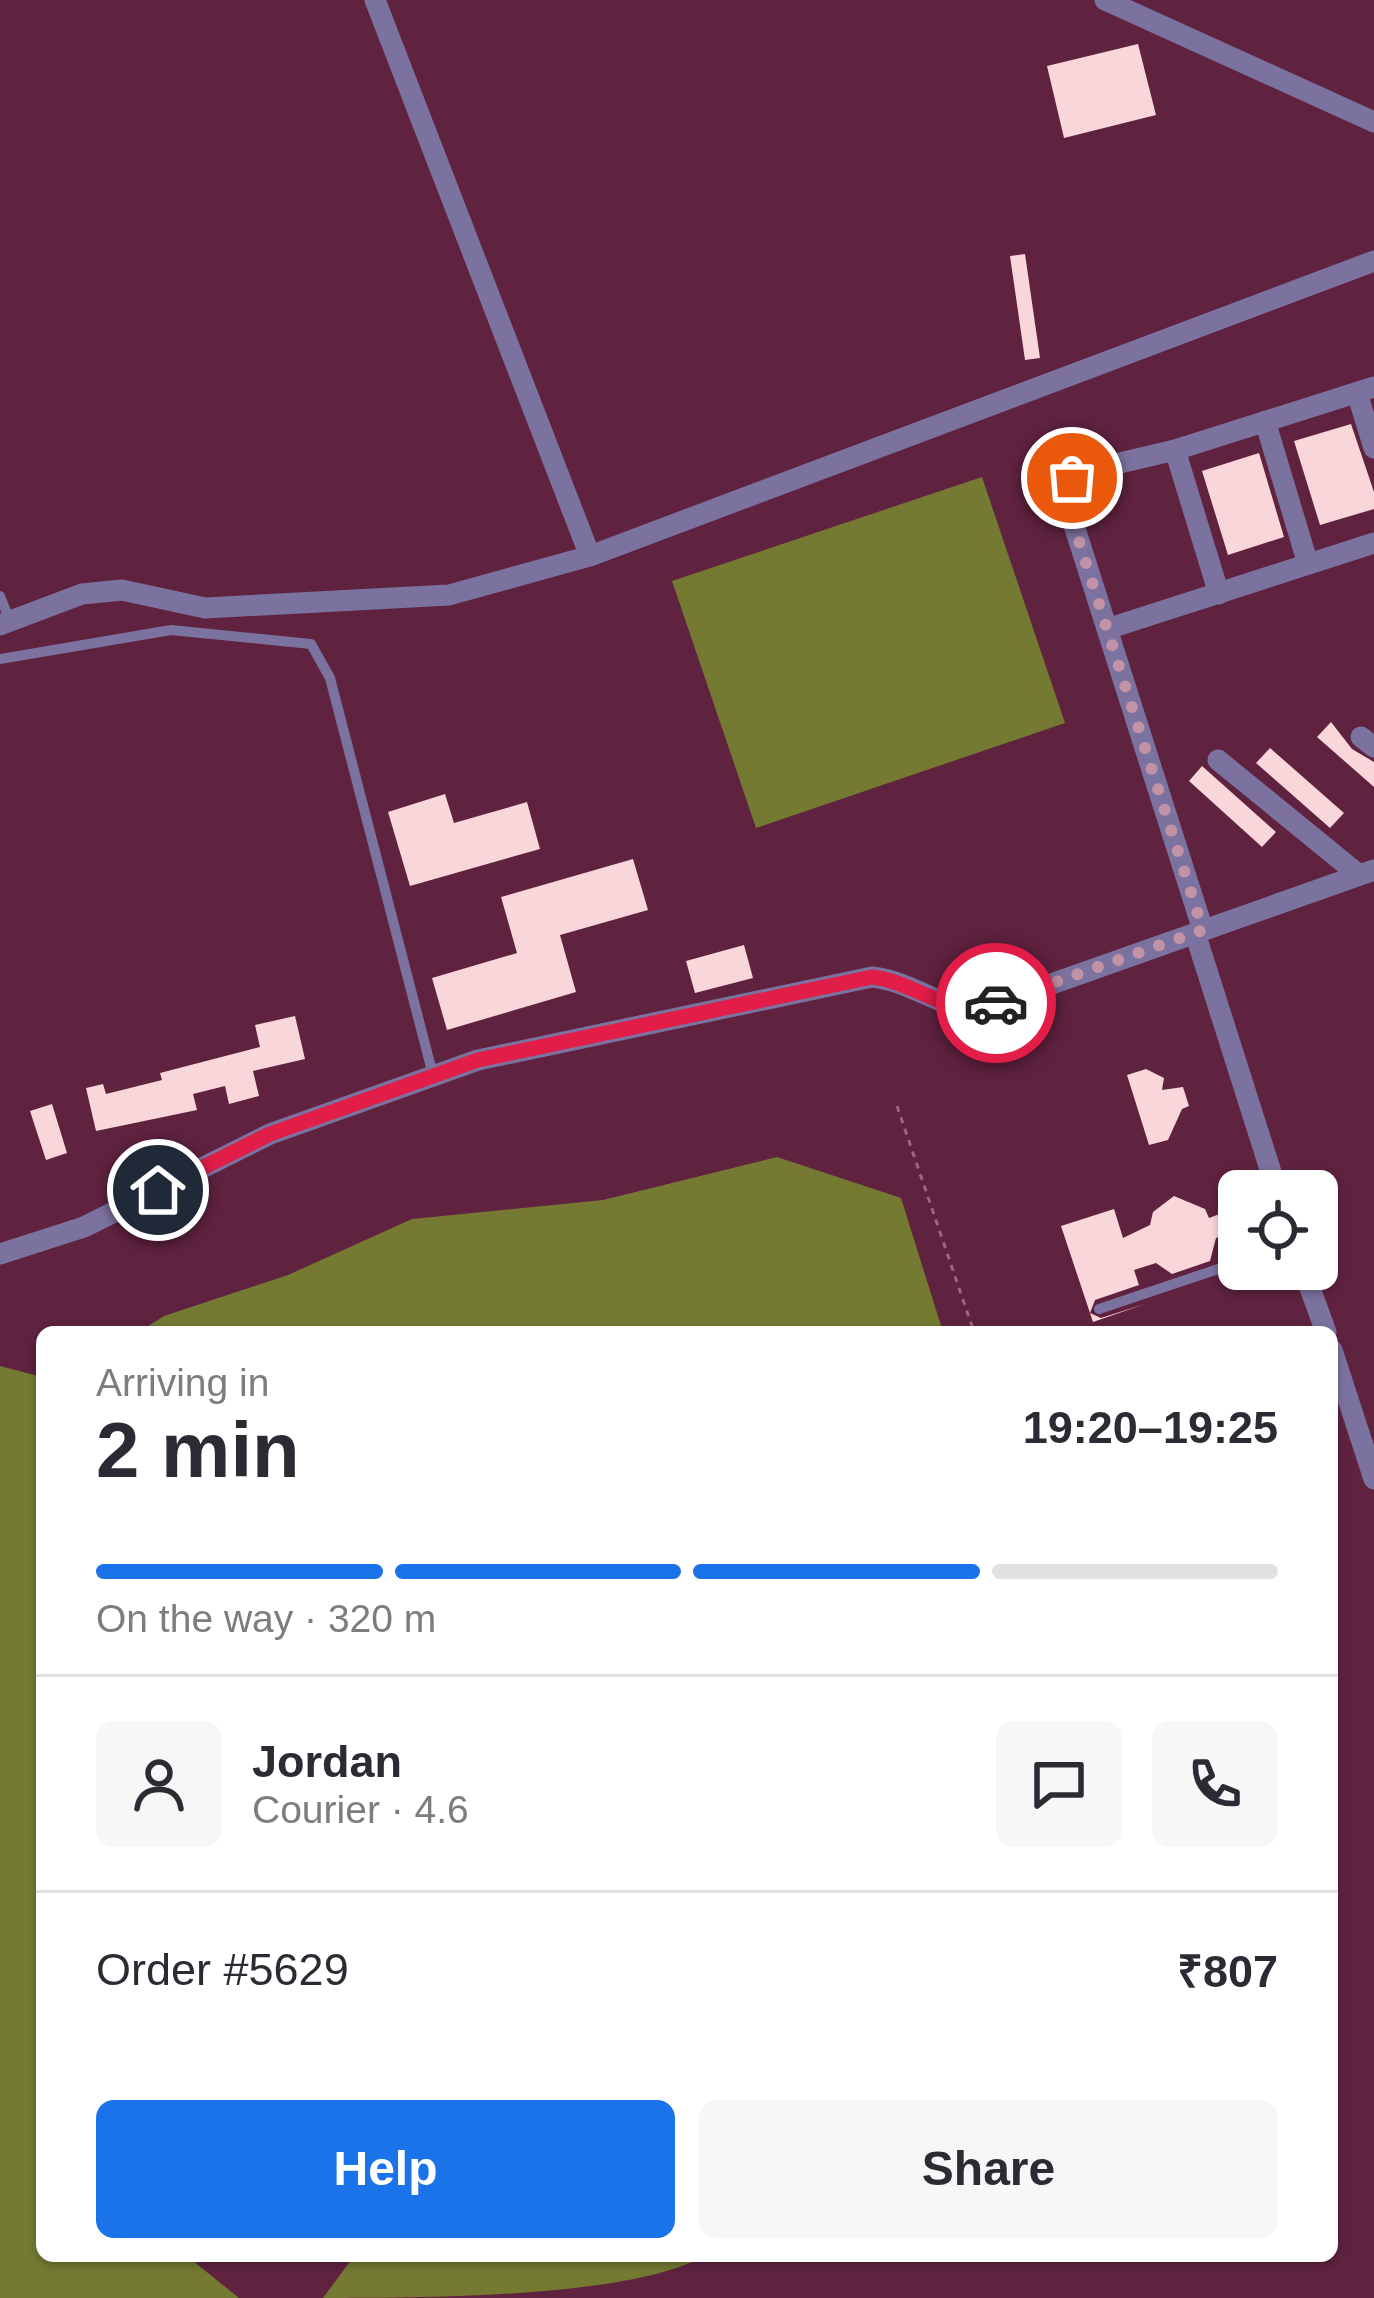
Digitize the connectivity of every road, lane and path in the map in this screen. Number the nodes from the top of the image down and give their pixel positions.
1 (374, 0) edge
2 (1105, 0) edge
3 (1374, 122) edge
4 (1374, 261) edge
5 (1365, 390) edge
6 (1265, 421) junction
7 (1374, 448) edge
8 (1175, 450) junction
9 (1374, 543) edge
10 (590, 556) junction
11 (1308, 564) junction
12 (1219, 594) junction
13 (0, 596) edge
14 (5, 623) edge
15 (1107, 629) junction
16 (0, 659) edge
17 (1218, 760) dead end
18 (1367, 872) edge
19 (1199, 932) junction
20 (433, 1076) junction
21 (897, 1106) dead end
22 (1271, 1170) edge
23 (0, 1254) edge
24 (1218, 1269) edge
25 (1311, 1290) edge
26 (1099, 1310) dead end
27 (972, 1326) edge
28 (1324, 1326) edge
29 (1338, 1362) edge
30 (1365, 1418) edge
31 (1374, 1479) edge

1 - 10 street
2 - 3 street
4 - 10 street
5 - 6 street
5 - 7 street
6 - 8 street
6 - 11 street
8 - 12 street
8 - 15 street
9 - 11 street
10 - 14 street
11 - 12 street
12 - 15 street
13 - 14 lane
15 - 19 street
16 - 20 lane
17 - 18 street
18 - 19 street
19 - 20 street
19 - 22 street
20 - 23 street
21 - 27 path
24 - 26 lane
25 - 28 street
29 - 30 street
30 - 31 street

